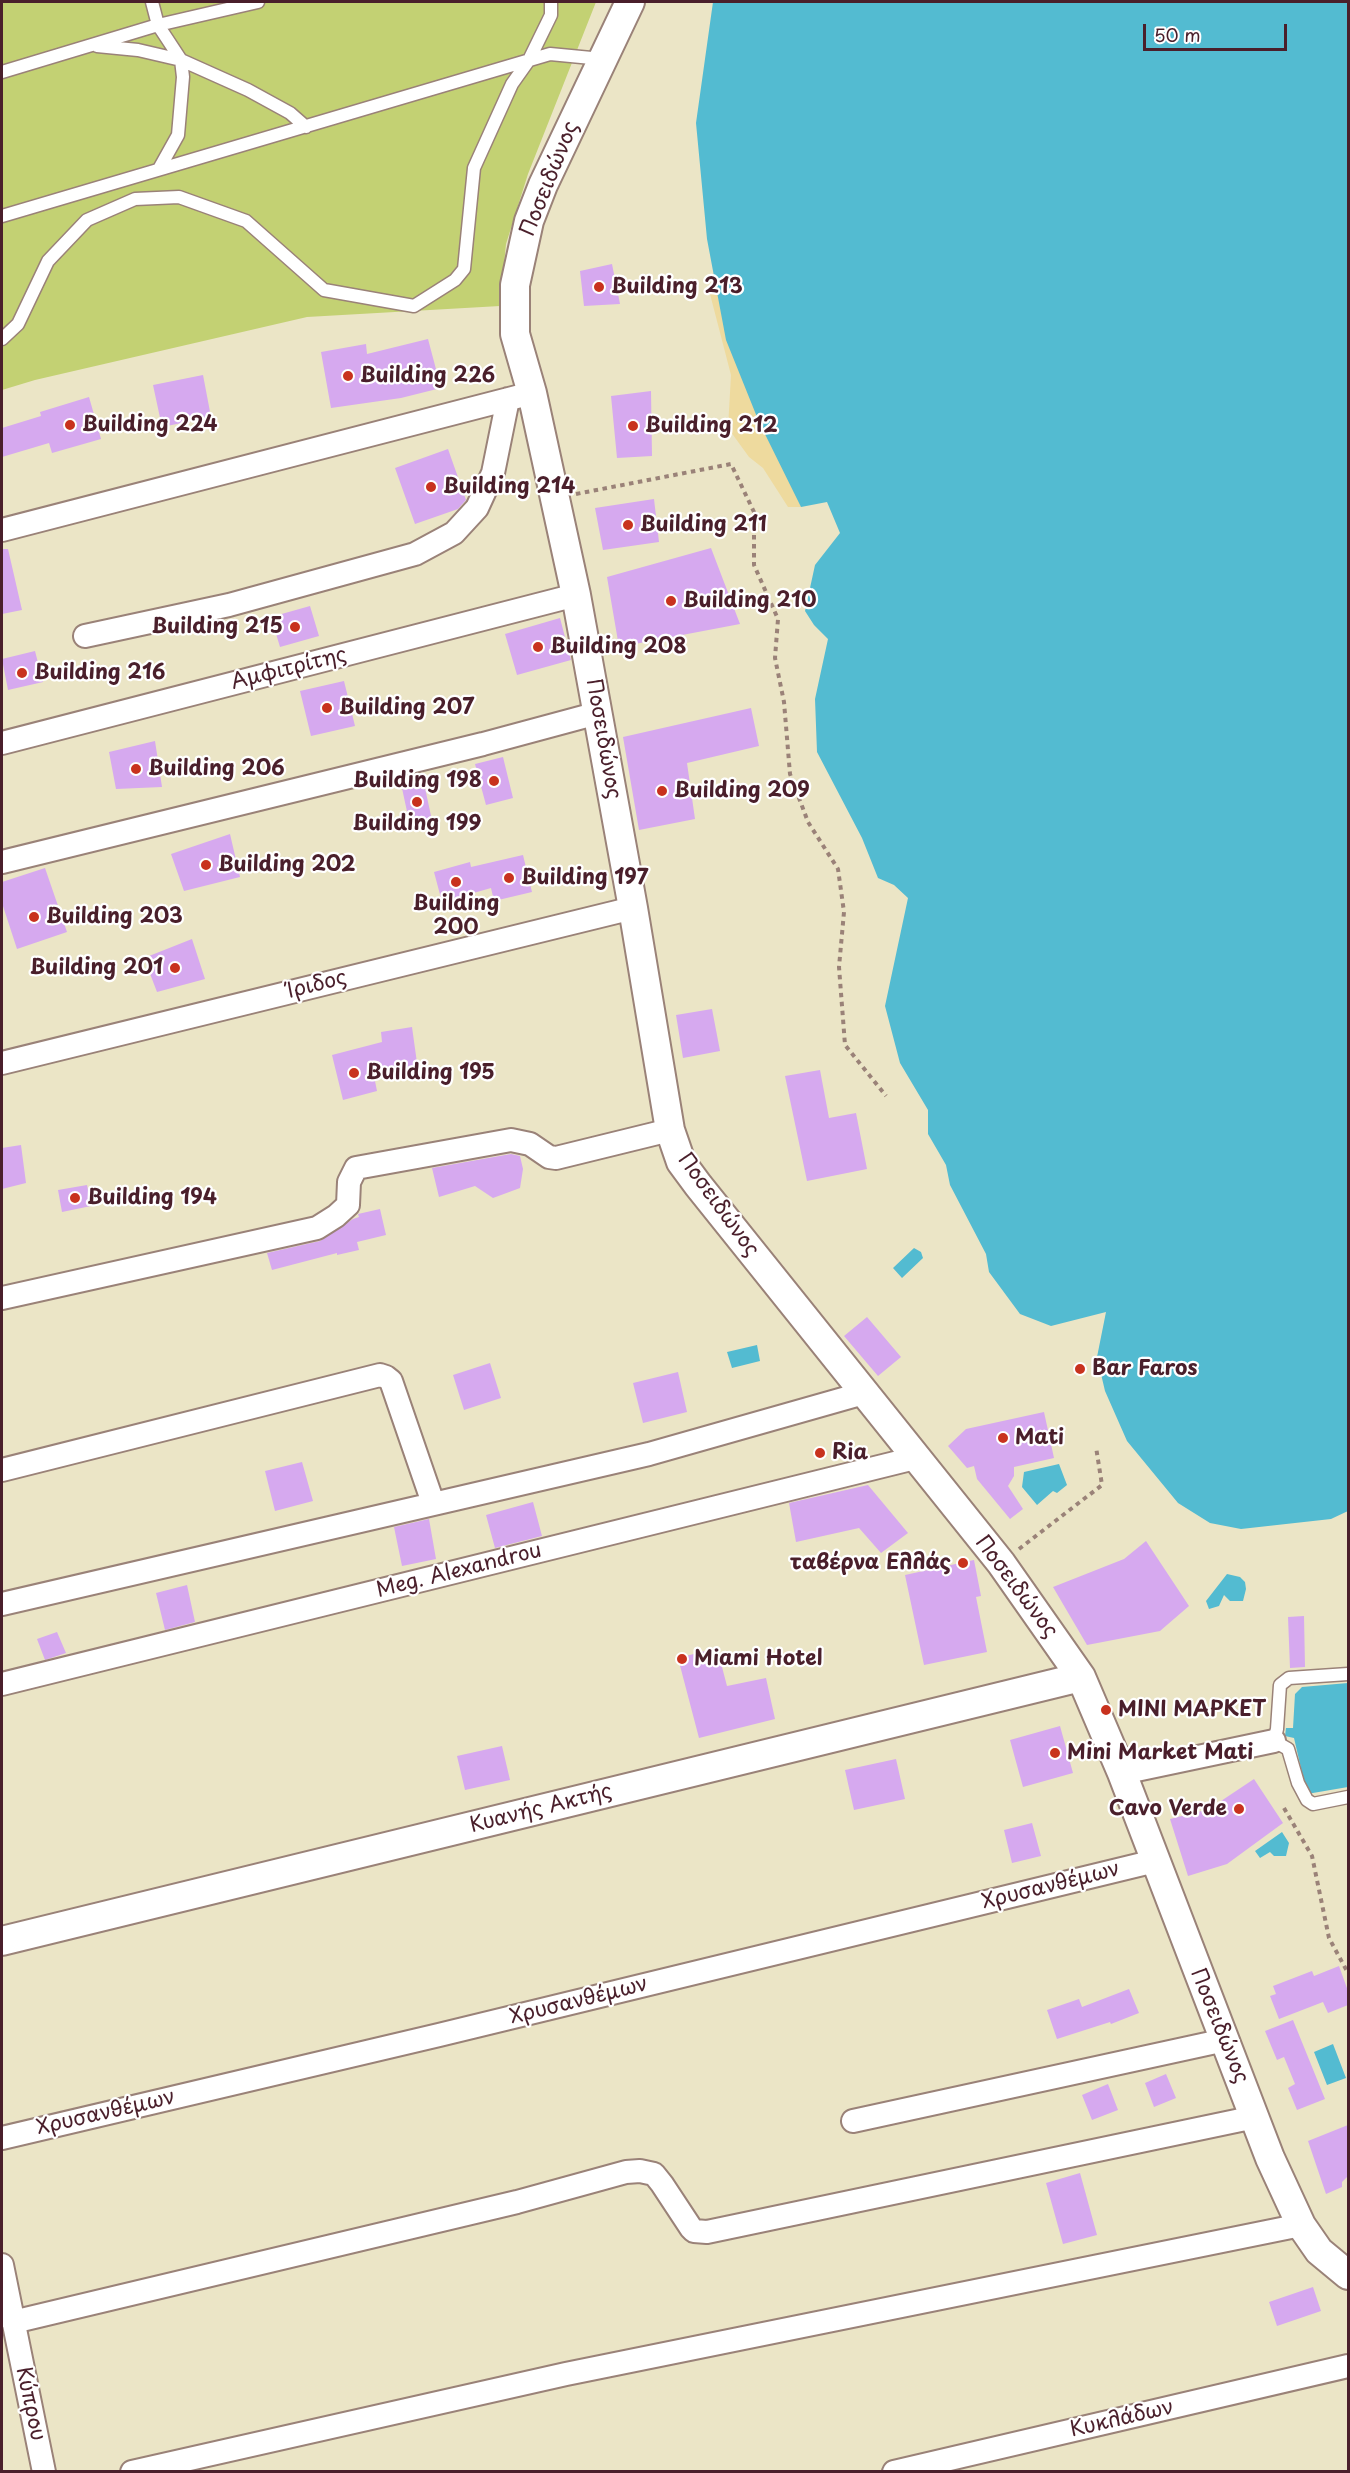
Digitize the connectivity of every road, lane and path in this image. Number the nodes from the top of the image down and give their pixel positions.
1 (152, 2) edge
2 (258, 2) edge
3 (551, 2) edge
4 (630, 2) edge
5 (158, 25) junction
6 (90, 46) junction
7 (602, 58) junction
8 (181, 60) junction
9 (529, 60) junction
10 (2, 72) edge
11 (306, 127) junction
12 (159, 169) junction
13 (2, 216) edge
14 (2, 339) edge
15 (520, 396) junction
16 (555, 498) junction
17 (2, 530) edge
18 (576, 595) junction
19 (85, 636) dead end
20 (598, 713) junction
21 (2, 743) edge
22 (2, 862) edge
23 (633, 908) junction
24 (2, 1063) edge
25 (886, 1096) dead end
26 (670, 1130) junction
27 (2, 1298) edge
28 (864, 1393) junction
29 (1096, 1447) dead end
30 (915, 1458) junction
31 (2, 1470) edge
32 (433, 1503) junction
33 (1001, 1563) junction
34 (2, 1604) edge
35 (1348, 1674) edge
36 (1081, 1677) junction
37 (2, 1684) edge
38 (1274, 1741) junction
39 (1122, 1773) junction
40 (1348, 1797) edge
41 (1284, 1808) dead end
42 (1155, 1861) junction
43 (2, 1941) edge
44 (1348, 1973) edge
45 (1225, 2040) junction
46 (1255, 2117) junction
47 (853, 2121) dead end
48 (2, 2138) edge
49 (1301, 2225) junction
50 (2, 2265) edge
51 (1348, 2275) edge
52 (13, 2322) junction
53 (1348, 2367) edge
54 (44, 2472) edge
55 (132, 2472) edge
56 (894, 2472) edge

1 - 5 lane
2 - 5 lane
3 - 9 lane
4 - 7 street, Ποσειδώνος
5 - 6 lane
5 - 8 lane
6 - 8 lane
6 - 10 lane
7 - 9 lane
7 - 15 street, Ποσειδώνος
8 - 11 lane
8 - 12 lane
9 - 11 lane
9 - 14 lane
11 - 12 lane
12 - 13 lane
15 - 16 street, Ποσειδώνος
15 - 17 street
15 - 19 street
16 - 18 street, Ποσειδώνος
16 - 25 path
18 - 20 street, Ποσειδώνος
18 - 21 street, Αμφιτρίτης
20 - 22 street
20 - 23 street, Ποσειδώνος
23 - 24 street, Ίριδος
23 - 26 street, Ποσειδώνος
26 - 27 street
26 - 28 street, Ποσειδώνος
28 - 30 street, Ποσειδώνος
28 - 32 street
29 - 33 path
30 - 33 street, Ποσειδώνος
30 - 37 street, Meg. Alexandrou
31 - 32 street
32 - 34 street
33 - 36 street, Ποσειδώνος
35 - 38 lane
36 - 39 street, Ποσειδώνος
36 - 43 street, Κυανής Ακτής
38 - 39 street
38 - 40 lane
39 - 42 street, Ποσειδώνος
41 - 44 path
42 - 45 street, Ποσειδώνος
42 - 48 street, Χρυσανθέμων
45 - 46 street, Ποσειδώνος
45 - 47 street
46 - 49 street, Ποσειδώνος
46 - 52 street
49 - 51 street, Ποσειδώνος
49 - 55 street
50 - 52 street, Κύπρου
52 - 54 street, Κύπρου
53 - 56 street, Κυκλάδων

